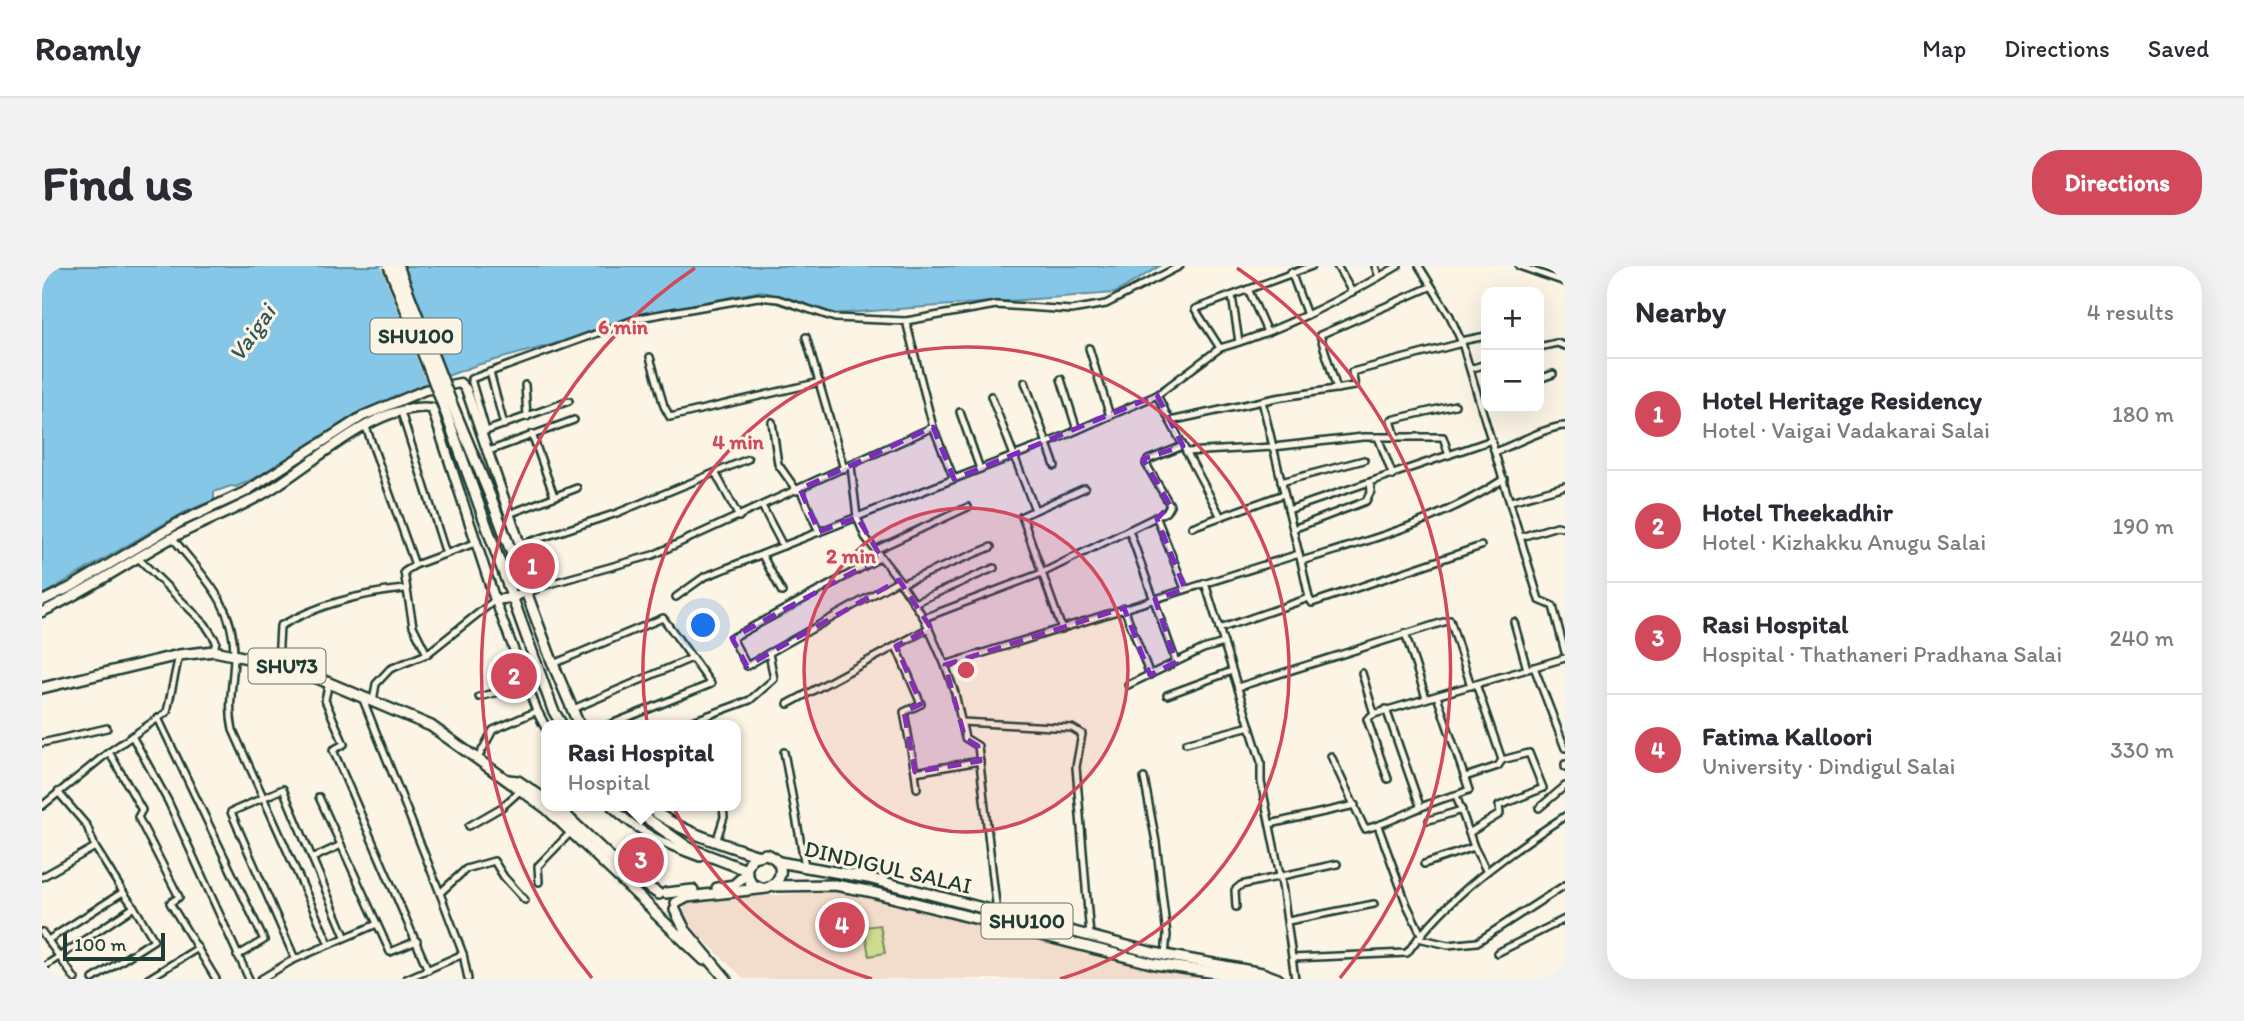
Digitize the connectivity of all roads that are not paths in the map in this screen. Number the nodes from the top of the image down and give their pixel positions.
1 (389, 266) edge
2 (398, 266) edge
3 (1180, 266) edge
4 (1312, 266) edge
5 (1337, 266) edge
6 (1376, 266) edge
7 (1398, 266) edge
8 (1419, 266) edge
9 (1519, 266) edge
10 (1291, 272) junction
11 (1379, 277) junction
12 (1565, 282) edge
13 (1430, 287) junction
14 (1248, 289) junction
15 (1352, 292) junction
16 (1232, 296) junction
17 (1307, 315) junction
18 (906, 321) junction
19 (1267, 332) junction
20 (1481, 337) edge
21 (806, 338) dead end
22 (1239, 342) junction
23 (1462, 342) junction
24 (1544, 346) edge
25 (1565, 346) edge
26 (1089, 348) dead end
27 (1220, 348) junction
28 (650, 357) dead end
29 (1481, 366) edge
30 (1470, 369) junction
31 (490, 372) junction
32 (1553, 374) dead end
33 (1544, 377) edge
34 (1061, 379) dead end
35 (820, 382) junction
36 (1025, 382) dead end
37 (525, 384) dead end
38 (1337, 388) junction
39 (1157, 395) junction
40 (1481, 395) edge
41 (991, 396) dead end
42 (569, 401) dead end
43 (1262, 401) junction
44 (447, 404) junction
45 (1455, 405) dead end
46 (401, 412) junction
47 (960, 412) dead end
48 (1486, 413) edge
49 (1110, 416) junction
50 (527, 417) junction
51 (574, 420) dead end
52 (1170, 421) junction
53 (772, 422) dead end
54 (504, 425) junction
55 (1565, 426) edge
56 (366, 427) junction
57 (933, 427) junction
58 (1077, 430) junction
59 (483, 432) junction
60 (532, 434) junction
61 (1378, 437) junction
62 (1396, 437) junction
63 (1492, 440) junction
64 (1047, 443) junction
65 (1273, 447) junction
66 (1184, 449) junction
67 (486, 452) junction
68 (1495, 452) junction
69 (1449, 455) junction
70 (1014, 456) junction
71 (748, 459) dead end
72 (1364, 460) dead end
73 (1055, 466) dead end
74 (847, 468) junction
75 (980, 468) junction
76 (716, 474) junction
77 (1393, 476) junction
78 (954, 478) junction
79 (1504, 479) junction
80 (1281, 482) junction
81 (1370, 483) junction
82 (1565, 486) edge
83 (578, 488) dead end
84 (1085, 488) dead end
85 (798, 490) junction
86 (1284, 494) junction
87 (554, 496) junction
88 (1511, 502) junction
89 (762, 506) junction
90 (968, 507) dead end
91 (1035, 510) junction
92 (1288, 510) junction
93 (509, 514) junction
94 (1220, 515) junction
95 (1156, 516) junction
96 (738, 517) junction
97 (857, 517) junction
98 (1192, 527) dead end
99 (1565, 528) edge
100 (1293, 529) junction
101 (1129, 530) junction
102 (819, 532) junction
103 (172, 537) junction
104 (1521, 537) junction
105 (475, 543) junction
106 (520, 545) junction
107 (783, 546) junction
108 (1480, 546) dead end
109 (991, 547) dead end
110 (875, 550) junction
111 (446, 554) junction
112 (1299, 554) junction
113 (762, 555) junction
114 (881, 557) junction
115 (138, 558) junction
116 (1301, 561) junction
117 (415, 565) junction
118 (994, 568) dead end
119 (1042, 573) junction
120 (900, 582) junction
121 (1205, 583) junction
122 (405, 589) junction
123 (1185, 589) junction
124 (531, 590) junction
125 (782, 592) dead end
126 (676, 597) dead end
127 (512, 598) junction
128 (1155, 598) junction
129 (1309, 598) junction
130 (495, 600) junction
131 (42, 601) edge
132 (914, 603) junction
133 (1124, 608) junction
134 (42, 612) edge
135 (924, 618) junction
136 (1514, 622) dead end
137 (929, 628) junction
138 (1062, 629) junction
139 (1219, 629) junction
140 (1405, 633) junction
141 (1224, 643) junction
142 (895, 646) junction
143 (214, 651) junction
144 (234, 653) junction
145 (769, 653) junction
146 (427, 654) junction
147 (179, 655) junction
148 (1565, 655) edge
149 (692, 658) junction
150 (1176, 662) junction
151 (278, 663) junction
152 (552, 664) junction
153 (945, 665) junction
154 (1530, 668) junction
155 (1232, 671) junction
156 (1362, 673) dead end
157 (1150, 675) junction
158 (542, 681) junction
159 (329, 682) junction
160 (526, 685) junction
161 (1128, 685) dead end
162 (1474, 685) junction
163 (1238, 687) junction
164 (42, 688) edge
165 (361, 695) junction
166 (1167, 695) dead end
167 (479, 696) dead end
168 (1437, 696) junction
169 (1426, 698) junction
170 (373, 701) junction
171 (788, 704) dead end
172 (571, 709) junction
173 (1386, 709) junction
174 (537, 711) junction
175 (1374, 714) junction
176 (158, 718) junction
177 (542, 720) edge
178 (560, 720) edge
179 (576, 720) edge
180 (621, 720) edge
181 (696, 720) edge
182 (962, 722) junction
183 (1250, 726) junction
184 (107, 728) dead end
185 (132, 736) junction
186 (42, 743) edge
187 (1186, 743) dead end
188 (1565, 748) edge
189 (108, 752) junction
190 (784, 752) dead end
191 (1331, 756) dead end
192 (477, 760) junction
193 (1502, 760) junction
194 (980, 761) junction
195 (915, 772) junction
196 (1465, 777) junction
197 (1144, 778) dead end
198 (1388, 779) dead end
199 (1565, 786) edge
200 (917, 788) dead end
201 (523, 789) junction
202 (58, 792) junction
203 (1457, 795) junction
204 (264, 796) junction
205 (319, 797) dead end
206 (541, 797) edge
207 (541, 804) edge
208 (1355, 805) junction
209 (42, 806) edge
210 (1420, 806) junction
211 (1539, 808) dead end
212 (1462, 810) junction
213 (549, 811) edge
214 (561, 811) edge
215 (617, 811) edge
216 (636, 811) edge
217 (653, 811) edge
218 (723, 811) edge
219 (1565, 816) edge
220 (1429, 820) dead end
221 (1270, 824) junction
222 (469, 826) dead end
223 (1378, 826) junction
224 (571, 832) junction
225 (1469, 833) junction
226 (716, 842) junction
227 (341, 845) junction
228 (95, 847) junction
229 (1474, 847) junction
230 (756, 855) junction
231 (313, 858) junction
232 (723, 860) junction
233 (779, 862) junction
234 (1337, 864) dead end
235 (1424, 864) dead end
236 (805, 866) junction
237 (1486, 870) junction
238 (746, 872) junction
239 (1281, 876) junction
240 (42, 877) edge
241 (539, 882) dead end
242 (1565, 885) edge
243 (766, 887) junction
244 (124, 892) junction
245 (440, 893) junction
246 (663, 894) junction
247 (525, 900) dead end
248 (1374, 904) dead end
249 (675, 906) junction
250 (134, 907) junction
251 (1236, 907) dead end
252 (654, 911) junction
253 (997, 912) junction
254 (1565, 919) edge
255 (1288, 922) junction
256 (377, 924) junction
257 (998, 924) junction
258 (42, 932) edge
259 (345, 936) junction
260 (1420, 936) junction
261 (1091, 938) junction
262 (48, 940) junction
263 (417, 941) junction
264 (329, 944) junction
265 (198, 948) junction
266 (1497, 953) dead end
267 (463, 954) junction
268 (1166, 955) junction
269 (237, 956) junction
270 (60, 957) junction
271 (1293, 958) junction
272 (295, 959) junction
273 (714, 967) junction
274 (42, 968) edge
275 (428, 970) junction
276 (215, 977) edge
277 (416, 977) edge
278 (75, 979) edge
279 (93, 979) edge
280 (148, 979) edge
281 (207, 979) edge
282 (249, 979) edge
283 (261, 979) edge
284 (406, 979) edge
285 (468, 979) edge
286 (726, 979) edge
287 (1257, 979) edge
288 (1269, 979) edge
289 (1276, 979) edge
290 (1295, 979) edge

1 - 44 main road, SHU100, bridge
2 - 44 main road, SHU100, bridge
3 - 18 street
4 - 10 street
5 - 15 street
6 - 11 street
7 - 11 street
8 - 13 street
9 - 12 street
10 - 14 street
10 - 17 street
11 - 15 street
13 - 23 street
13 - 38 street
14 - 16 street
14 - 19 street
15 - 17 street
16 - 22 street
16 - 27 street
17 - 19 street
18 - 31 street
18 - 57 street
19 - 22 street
20 - 23 street
21 - 35 street
22 - 27 street
23 - 30 street
23 - 38 street
24 - 25 street
26 - 49 street
27 - 39 street
28 - 35 street
29 - 30 street
30 - 40 street
31 - 54 street
31 - 59 street
32 - 33 street
34 - 58 street
35 - 74 street
36 - 64 street
37 - 50 street
38 - 43 street
39 - 49 street
39 - 52 street
41 - 70 street
42 - 50 street
43 - 52 street
43 - 65 street
44 - 124 main road, SHU100
44 - 127 main road, SHU100
45 - 62 street
46 - 56 main road
46 - 105 main road
46 - 111 street
47 - 75 street
48 - 63 street
49 - 58 street
50 - 54 street
51 - 60 street
52 - 66 street
53 - 85 street
54 - 59 street
55 - 68 street
56 - 103 main road
56 - 117 street
57 - 74 street
57 - 78 street
58 - 64 street
59 - 67 main road
59 - 131 main road
60 - 67 street
60 - 87 street
61 - 62 street
61 - 65 street
61 - 77 street
62 - 69 street
63 - 68 street
63 - 69 street
64 - 70 street
64 - 73 street
65 - 66 street
65 - 80 street
66 - 94 street
66 - 95 street
67 - 93 main road
68 - 79 street
69 - 77 street
70 - 75 street
70 - 91 street
71 - 76 street
72 - 80 street
74 - 85 street
74 - 97 street
75 - 78 street
76 - 96 street
76 - 106 street
77 - 81 street
78 - 97 street
79 - 88 street
79 - 116 street
80 - 86 street
81 - 92 street
81 - 100 street
82 - 88 street
83 - 87 street
84 - 91 street
85 - 89 street
85 - 102 street
86 - 92 street
86 - 94 street
87 - 93 street
88 - 104 street
89 - 96 street
89 - 107 street
90 - 110 street
91 - 119 street
92 - 100 street
93 - 106 main road
94 - 98 street
95 - 101 street
95 - 123 street
96 - 124 street
97 - 102 street
97 - 110 street
99 - 104 street
100 - 112 street
101 - 119 street
101 - 128 street
102 - 107 street
103 - 115 main road
103 - 144 street
104 - 148 street
105 - 111 street
105 - 130 main road
106 - 124 main road
107 - 113 street
108 - 129 street
109 - 120 street
110 - 114 street
111 - 117 street
112 - 116 street
112 - 121 street
113 - 125 street
113 - 126 street
114 - 120 street
114 - 145 street
115 - 134 main road
115 - 143 street
116 - 129 street
117 - 122 street
118 - 132 street
119 - 135 street
119 - 138 street
120 - 132 street
120 - 145 street
121 - 123 street
121 - 139 street
122 - 146 street
122 - 151 street
123 - 128 street
124 - 127 main road
124 - 152 main road, SHU100
127 - 130 main road
127 - 158 main road, SHU100
128 - 133 street
128 - 150 street
129 - 139 street
130 - 146 street
130 - 160 street
132 - 135 street
133 - 138 street
133 - 157 street
135 - 137 street
136 - 154 street
137 - 142 street
137 - 153 street
138 - 153 street
139 - 141 street
140 - 162 street
140 - 163 street
140 - 169 street
141 - 150 street
141 - 155 street
142 - 171 street
142 - 195 street
143 - 144 main road, SHU73
143 - 147 main road, SHU73
144 - 151 main road, SHU73
144 - 204 street
145 - 181 street
146 - 170 street
147 - 164 main road, SHU73
147 - 176 street
148 - 154 street
149 - 152 street
149 - 172 street
149 - 180 street
150 - 157 street
151 - 159 main road, SHU73
152 - 172 main road, SHU100
153 - 182 street
154 - 162 street
154 - 188 street
155 - 163 street
155 - 166 street
156 - 175 street
157 - 161 street
158 - 160 street
158 - 178 main road, SHU100
159 - 165 main road, SHU73
159 - 263 street
160 - 167 street
160 - 174 street
162 - 168 street
162 - 193 street
163 - 183 street
165 - 170 main road, SHU73
165 - 245 street
168 - 169 street
168 - 196 street
169 - 173 street
170 - 192 main road, SHU73
172 - 179 main road, SHU100
173 - 175 street
173 - 210 street
174 - 177 street
174 - 192 street
175 - 198 street
176 - 185 street
176 - 269 street
182 - 194 street
182 - 261 street
183 - 187 street
183 - 221 street
184 - 186 street
185 - 189 street
185 - 269 street
189 - 202 street
189 - 265 street
190 - 236 street
191 - 208 street
192 - 201 main road, SHU73
193 - 196 street
193 - 225 street
194 - 195 street
194 - 253 street
195 - 200 street
196 - 203 street
197 - 268 street
199 - 211 street
201 - 206 main road, SHU73
201 - 207 main road, SHU73
201 - 222 street
202 - 209 street
202 - 228 street
203 - 210 street
203 - 212 street
204 - 231 street
204 - 264 street
204 - 272 street
205 - 227 street
208 - 221 street
208 - 223 street
210 - 223 street
212 - 220 street
212 - 225 street
213 - 224 main road, SHU73
214 - 246 main road
215 - 232 street
216 - 232 main road
217 - 226 main road, SHU100
218 - 226 street
219 - 237 street
221 - 239 street
223 - 260 street
224 - 241 street
224 - 252 main road, SHU73
225 - 229 street
226 - 230 main road, SHU100
227 - 231 street
227 - 256 street
228 - 240 street
228 - 244 street
229 - 235 street
229 - 237 street
230 - 233 main road, SHU100
230 - 238 main road
231 - 259 street
232 - 238 main road
233 - 236 main road, DINDIGUL SALAI / SHU100
233 - 243 main road
234 - 239 street
236 - 253 main road, DINDIGUL SALAI / SHU100
237 - 260 street
238 - 243 main road
238 - 246 main road
239 - 251 street
239 - 255 street
242 - 260 street
243 - 249 main road, DINDIGUL SALAI
243 - 257 main road, DINDIGUL SALAI / SHU100
244 - 250 street
244 - 262 street
245 - 247 street
245 - 267 street
246 - 249 main road
246 - 252 main road
248 - 255 street
249 - 252 main road, DINDIGUL SALAI
249 - 273 main road
250 - 270 street
250 - 279 street
252 - 273 main road
253 - 257 street
253 - 261 main road, DINDIGUL SALAI / SHU100
254 - 266 street
255 - 271 street
256 - 259 street
256 - 263 street
257 - 287 main road, DINDIGUL SALAI / SHU100
258 - 262 street
259 - 264 street
260 - 271 street
261 - 268 main road, DINDIGUL SALAI / SHU100
262 - 270 street
263 - 275 street
264 - 272 street
265 - 276 street
265 - 280 street
267 - 275 street
267 - 285 street
268 - 289 main road, DINDIGUL SALAI / SHU100
269 - 282 street
270 - 274 street
270 - 278 street
271 - 290 street
272 - 283 street
273 - 286 main road
275 - 277 street
276 - 281 street
277 - 284 street
288 - 289 main road, DINDIGUL SALAI / SHU100

